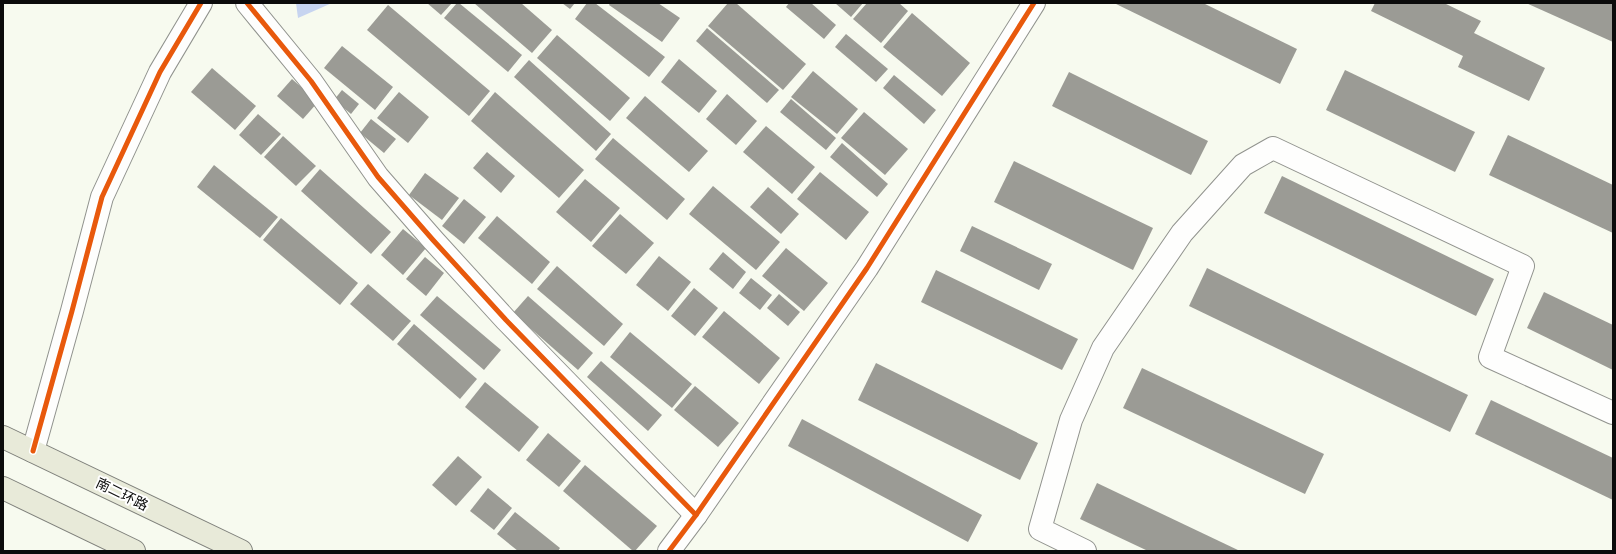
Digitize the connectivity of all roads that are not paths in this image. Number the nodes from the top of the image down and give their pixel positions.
1 (201, 3) edge
2 (247, 3) edge
3 (1034, 3) edge
4 (1613, 413) edge
5 (3, 437) edge
6 (33, 451) junction
7 (3, 488) edge
8 (696, 515) junction
9 (134, 551) edge
10 (242, 551) edge
11 (669, 551) edge
12 (1085, 551) edge

1 - 6 street
2 - 8 street
3 - 8 street
4 - 12 street
5 - 6 main road, 南二环路
6 - 10 main road, 南二环路
7 - 9 main road
8 - 11 street

